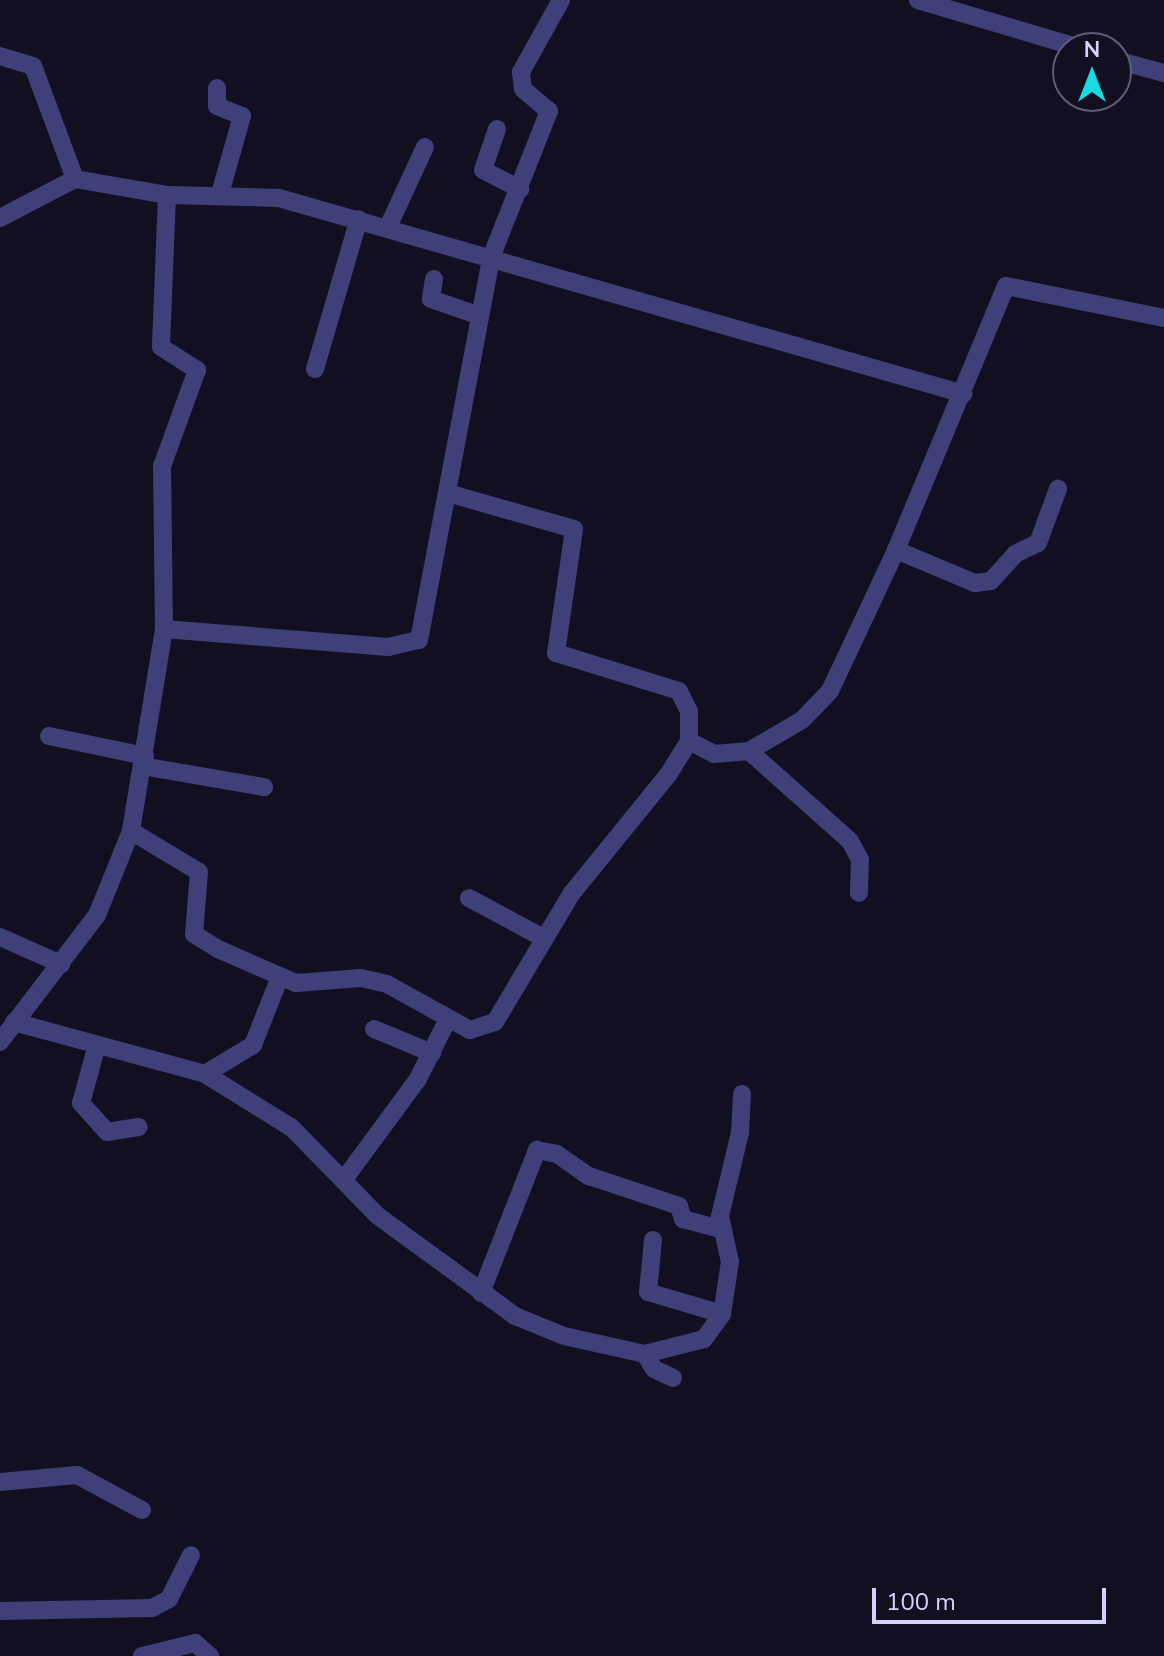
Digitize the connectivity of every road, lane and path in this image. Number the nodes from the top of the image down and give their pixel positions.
1 (561, 0) edge
2 (918, 0) edge
3 (1052, 40) edge
4 (0, 56) edge
5 (1132, 64) edge
6 (1164, 73) edge
7 (217, 88) dead end
8 (497, 129) dead end
9 (425, 147) dead end
10 (75, 179) junction
11 (520, 189) junction
12 (220, 194) junction
13 (167, 195) junction
14 (0, 218) edge
15 (359, 219) junction
16 (388, 227) junction
17 (492, 255) junction
18 (434, 279) dead end
19 (480, 316) junction
20 (1164, 318) edge
21 (315, 369) dead end
22 (964, 394) junction
23 (1058, 489) dead end
24 (451, 494) junction
25 (896, 550) junction
26 (164, 629) junction
27 (49, 736) dead end
28 (689, 741) junction
29 (749, 751) junction
30 (144, 761) junction
31 (264, 787) dead end
32 (131, 831) junction
33 (859, 893) dead end
34 (469, 898) dead end
35 (0, 937) edge
36 (545, 939) junction
37 (61, 964) junction
38 (279, 979) junction
39 (448, 1019) junction
40 (14, 1022) junction
41 (374, 1029) dead end
42 (0, 1042) edge
43 (97, 1045) junction
44 (432, 1053) junction
45 (205, 1074) junction
46 (742, 1094) dead end
47 (139, 1127) dead end
48 (345, 1178) junction
49 (721, 1229) junction
50 (653, 1240) dead end
51 (481, 1293) junction
52 (722, 1314) junction
53 (645, 1354) junction
54 (673, 1378) dead end
55 (0, 1482) edge
56 (142, 1510) dead end
57 (191, 1555) dead end
58 (0, 1611) edge
59 (142, 1656) edge
60 (210, 1656) edge

1 - 11 street
2 - 3 street
4 - 10 street
5 - 6 street
7 - 12 street
8 - 11 street
9 - 16 street
10 - 13 street
10 - 14 street
11 - 17 street
12 - 13 street
12 - 15 street
13 - 26 street
15 - 16 street
15 - 21 street
16 - 17 street
17 - 19 street
17 - 22 street
18 - 19 street
19 - 24 street
20 - 22 street
22 - 25 street
23 - 25 street
24 - 26 street
24 - 28 street
25 - 29 street
26 - 30 street
27 - 30 street
28 - 29 street
28 - 36 street
29 - 33 street
30 - 31 street
30 - 32 street
32 - 37 street
32 - 38 street
34 - 36 street
35 - 37 street
36 - 39 street
37 - 40 street
38 - 39 street
38 - 45 street
39 - 44 street
40 - 42 street
40 - 43 street
41 - 44 street
43 - 45 street
43 - 47 street
44 - 48 street
45 - 48 street
46 - 49 street
48 - 51 street
49 - 51 street
49 - 52 street
50 - 52 street
51 - 53 street
52 - 53 street
53 - 54 street
55 - 56 street
57 - 58 street
59 - 60 street

